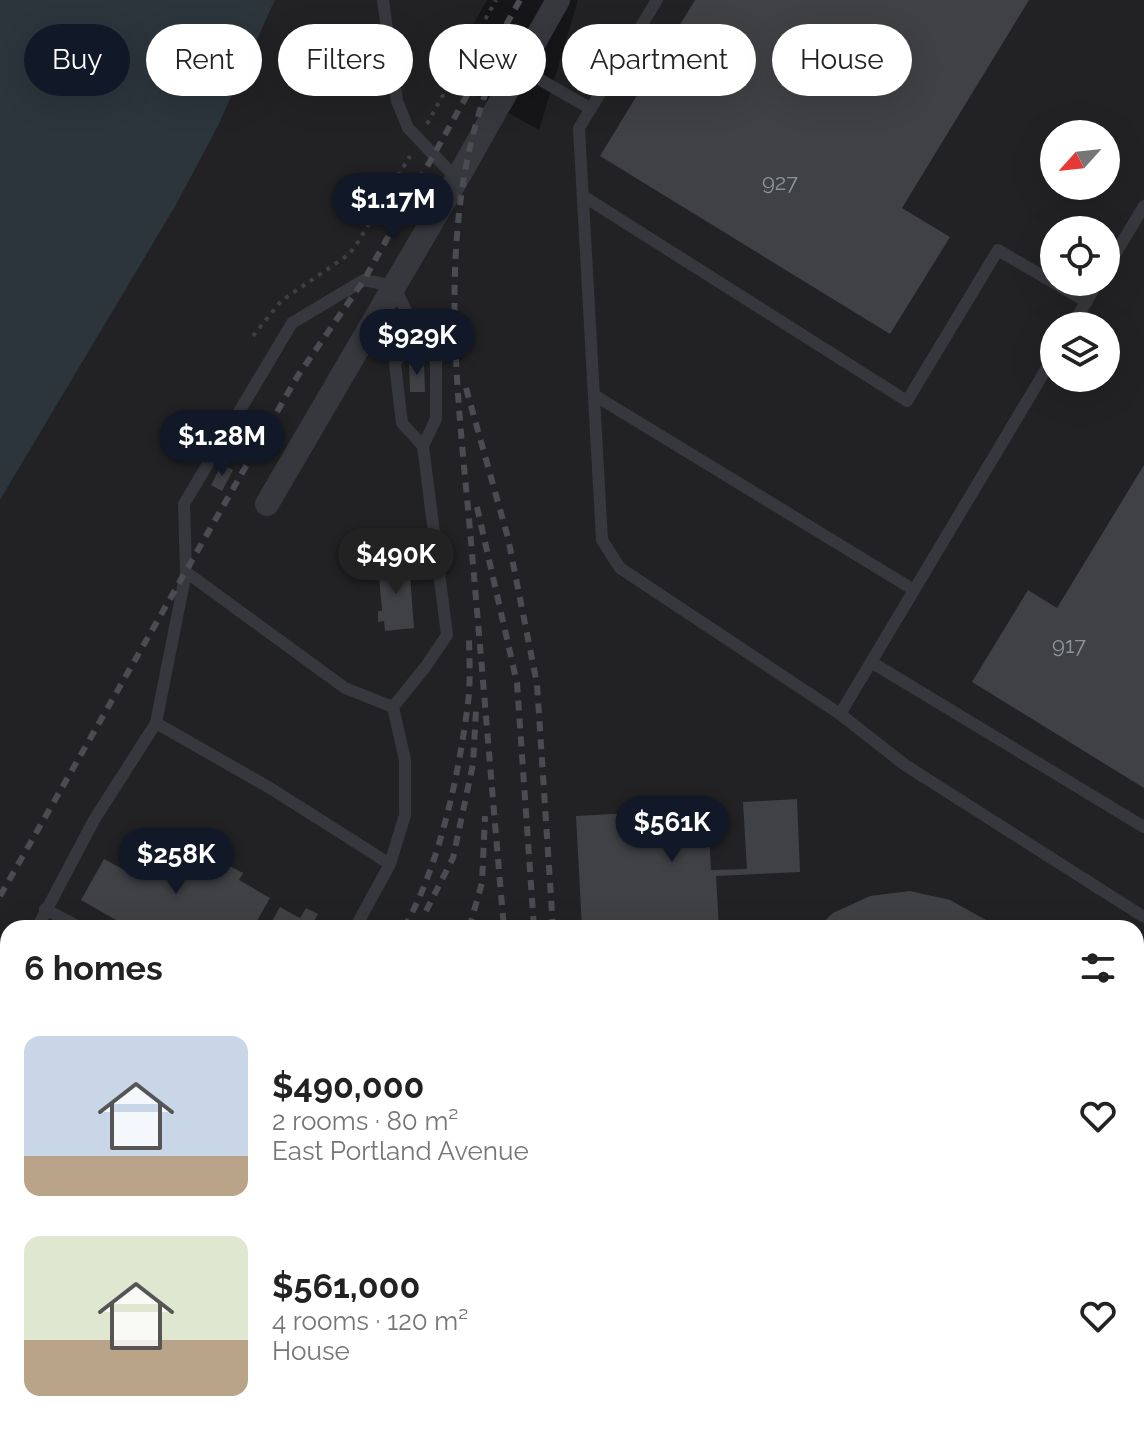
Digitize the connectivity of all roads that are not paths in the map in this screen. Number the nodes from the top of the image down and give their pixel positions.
1 (383, 0) edge
2 (558, 0) edge
3 (657, 0) edge
4 (545, 24) edge
5 (546, 83) edge
6 (504, 96) edge
7 (591, 109) junction
8 (457, 179) junction
9 (583, 196) junction
10 (1144, 206) edge
11 (1120, 246) edge
12 (394, 286) junction
13 (1090, 296) edge
14 (1087, 302) junction
15 (1081, 312) edge
16 (413, 325) junction
17 (1040, 379) edge
18 (594, 395) junction
19 (423, 446) junction
20 (267, 504) dead end
21 (186, 572) junction
22 (914, 590) junction
23 (871, 662) junction
24 (393, 707) junction
25 (840, 714) junction
26 (156, 723) junction
27 (1144, 827) edge
28 (390, 864) junction
29 (45, 909) junction
30 (1144, 917) edge
31 (40, 920) edge
32 (66, 920) edge
33 (359, 920) edge

1 - 8 lane
2 - 4 street
3 - 7 lane
5 - 7 lane
6 - 8 street
7 - 9 lane
8 - 12 street
9 - 14 lane
9 - 18 lane
10 - 11 lane
12 - 16 lane
12 - 20 street
12 - 21 lane
13 - 14 lane
14 - 15 lane
16 - 19 lane
16 - 19 lane
17 - 22 lane
18 - 22 lane
18 - 25 lane
19 - 24 lane
21 - 24 lane
21 - 26 lane
22 - 23 lane
23 - 25 lane
23 - 27 lane
24 - 28 lane
25 - 30 lane
26 - 28 lane
26 - 29 lane
28 - 33 lane
29 - 31 lane
29 - 32 lane

